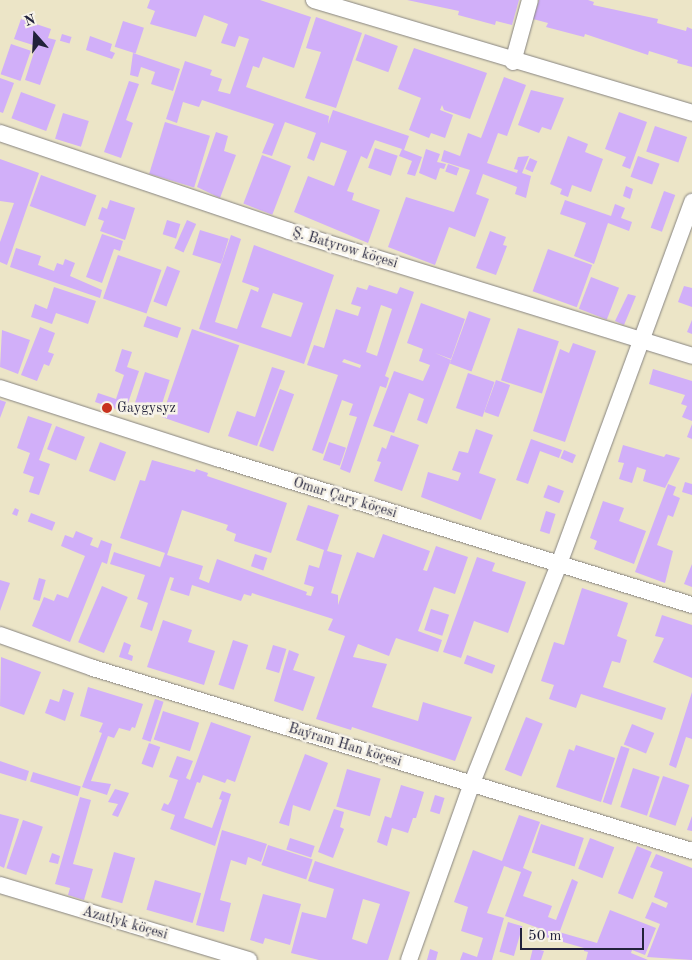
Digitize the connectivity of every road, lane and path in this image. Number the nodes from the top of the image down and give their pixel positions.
1 (314, 0) edge
2 (530, 0) edge
3 (513, 62) junction
4 (692, 113) edge
5 (0, 133) edge
6 (692, 202) edge
7 (641, 339) junction
8 (692, 356) edge
9 (0, 388) edge
10 (559, 564) junction
11 (692, 605) edge
12 (0, 635) edge
13 (472, 783) junction
14 (692, 851) edge
15 (0, 885) edge
16 (250, 960) edge
17 (409, 960) edge

1 - 3 street
2 - 3 street
3 - 4 street
5 - 7 street, Ş. Batyrow köçesi
6 - 7 street
7 - 8 street, Ş. Batyrow köçesi
7 - 10 street
9 - 10 street, Omar Çary köçesi
10 - 11 street, Omar Çary köçesi
10 - 13 street
12 - 13 street, Baýram Han köçesi
13 - 14 street, Baýram Han köçesi
13 - 17 street
15 - 16 street, Azatlyk köçesi

